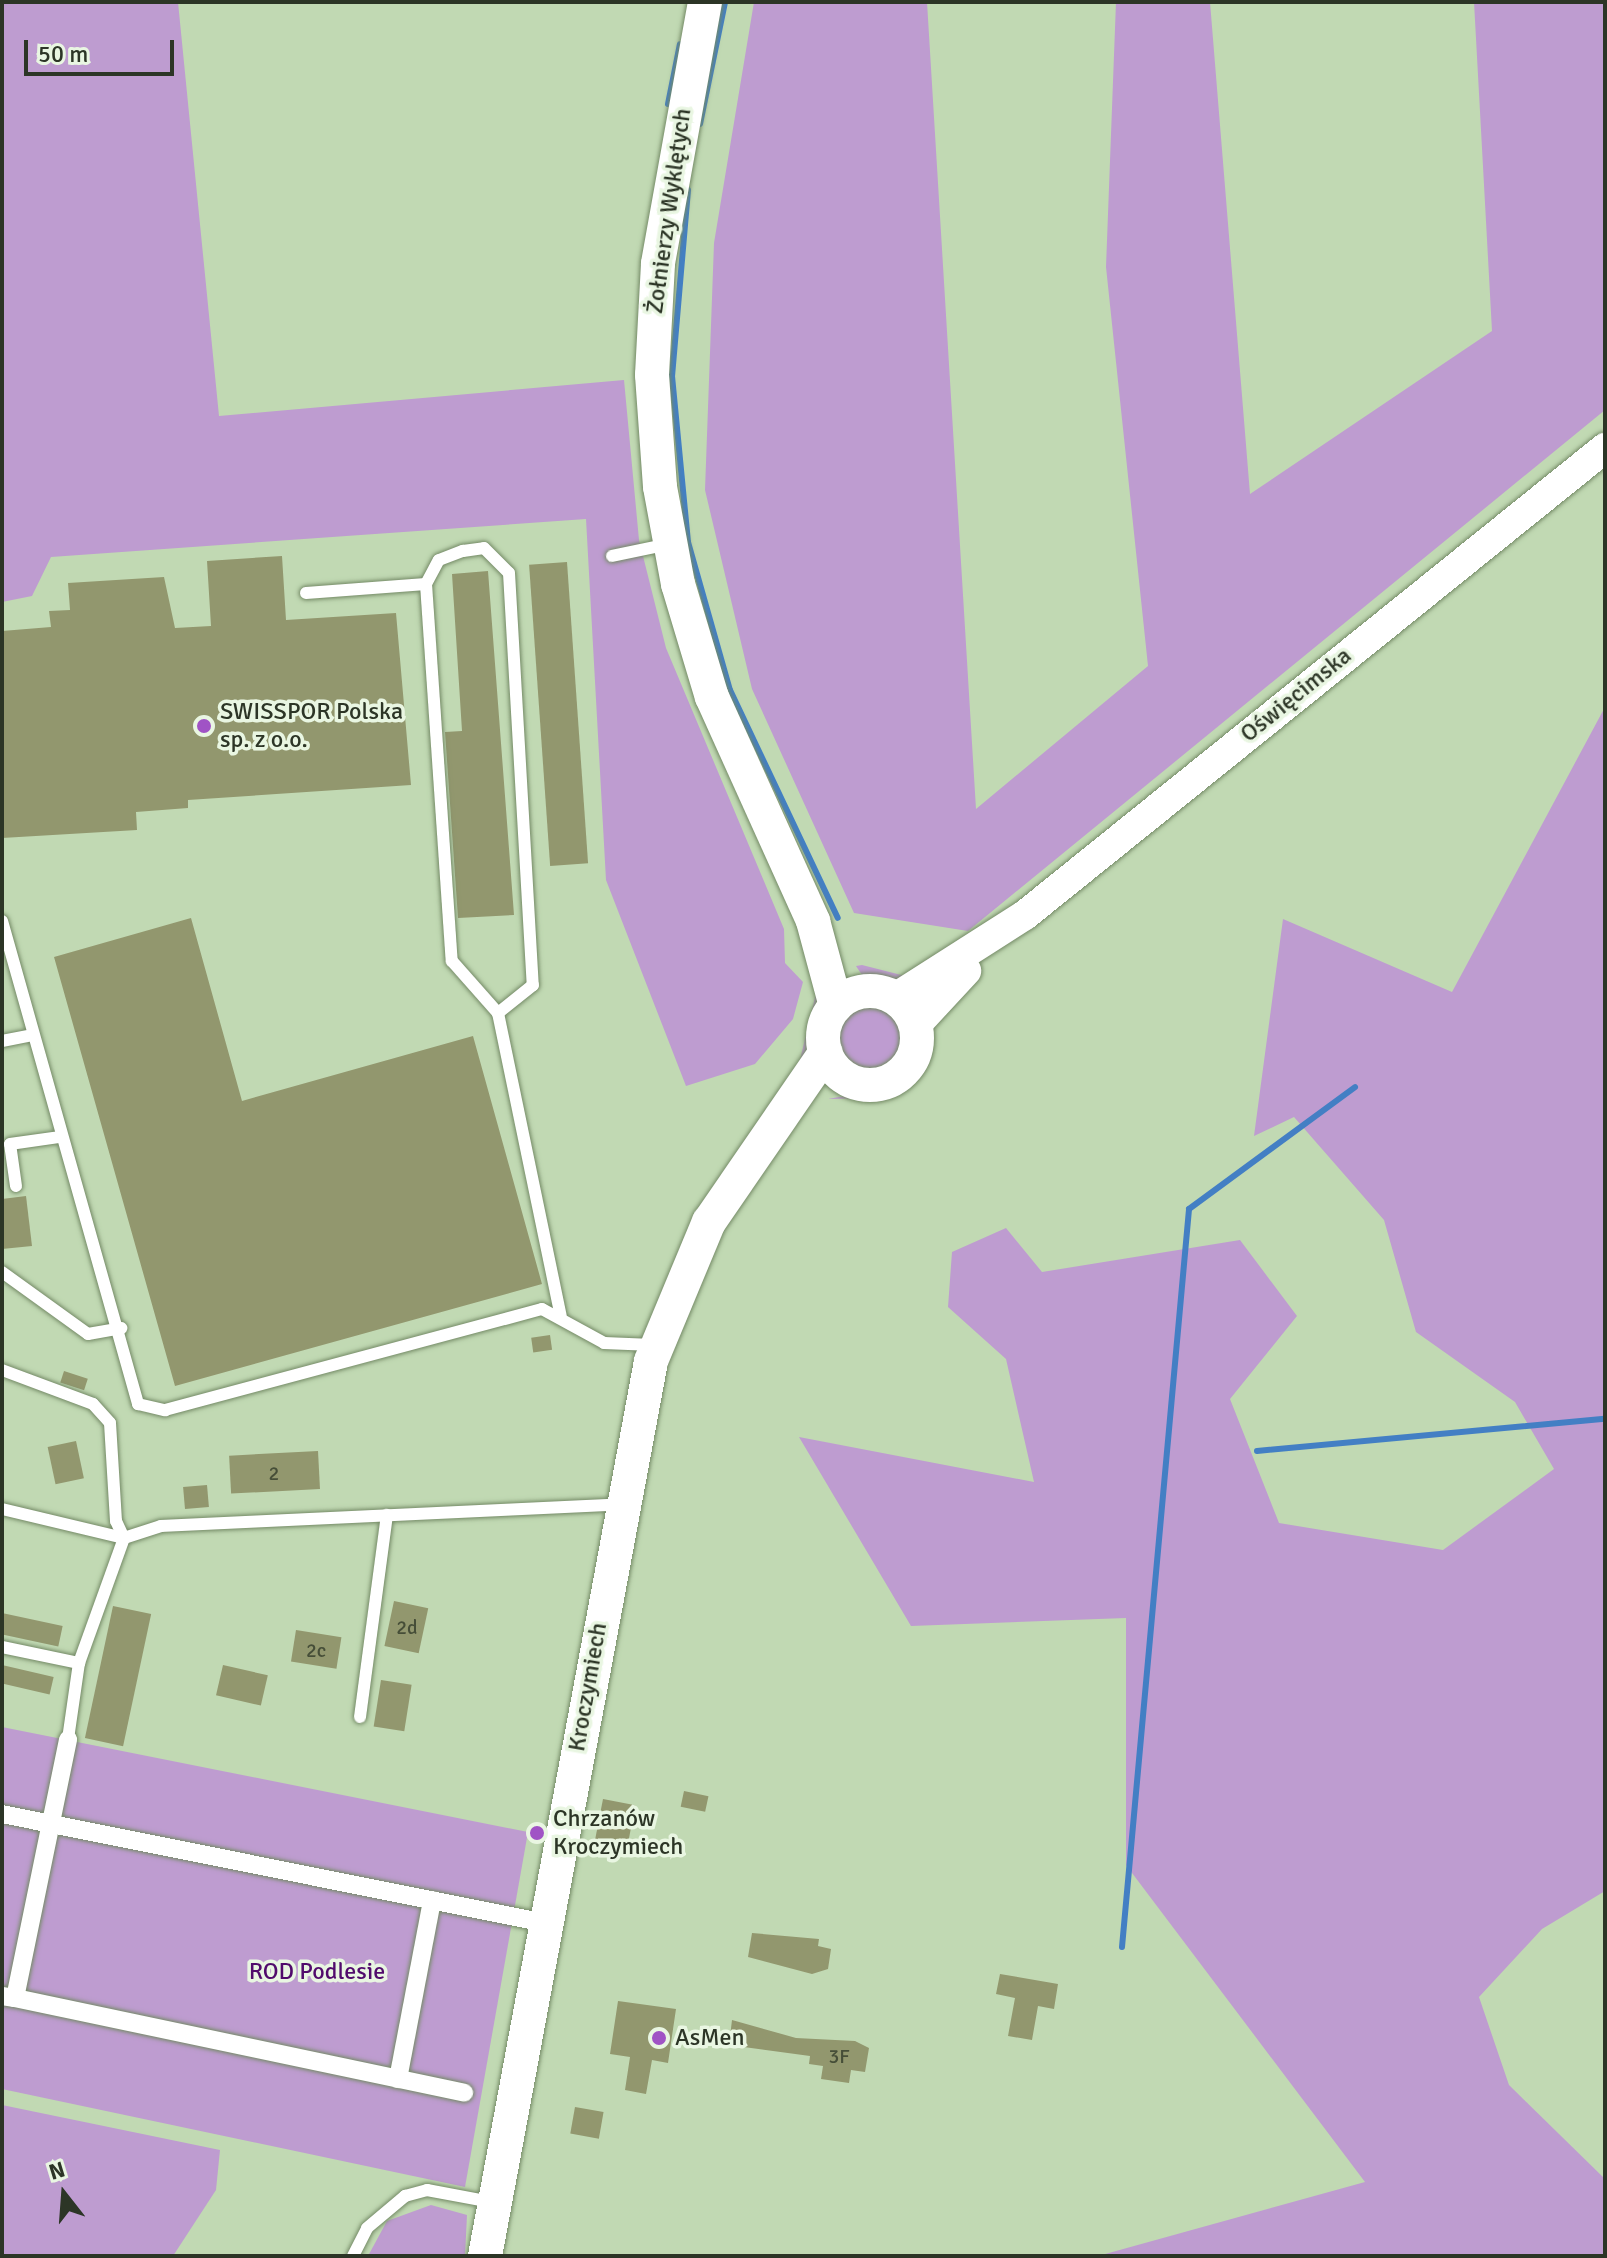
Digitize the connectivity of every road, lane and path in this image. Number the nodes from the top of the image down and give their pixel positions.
1 (705, 2) edge
2 (1605, 448) edge
3 (669, 544) junction
4 (612, 556) dead end
5 (426, 584) junction
6 (306, 593) dead end
7 (2, 921) edge
8 (813, 921) junction
9 (987, 944) junction
10 (882, 995) junction
11 (836, 1006) junction
12 (498, 1013) junction
13 (916, 1025) junction
14 (33, 1035) junction
15 (2, 1041) edge
16 (826, 1052) junction
17 (849, 1080) junction
18 (59, 1137) junction
19 (763, 1143) junction
20 (16, 1186) dead end
21 (2, 1272) edge
22 (561, 1316) junction
23 (121, 1328) junction
24 (656, 1346) junction
25 (2, 1370) edge
26 (622, 1504) junction
27 (2, 1509) edge
28 (387, 1515) junction
29 (124, 1538) junction
30 (2, 1647) edge
31 (79, 1663) junction
32 (360, 1717) dead end
33 (68, 1739) joint
34 (2, 1814) edge
35 (51, 1823) junction
36 (432, 1900) junction
37 (530, 1920) dead end
38 (9, 1997) edge
39 (398, 2079) junction
40 (464, 2093) dead end
41 (495, 2203) junction
42 (353, 2256) edge
43 (485, 2256) edge

1 - 3 main road, Żołnierzy Wyklętych
2 - 9 street, Oświęcimska
3 - 4 lane
3 - 8 main road, Żołnierzy Wyklętych
5 - 6 lane
5 - 12 lane
5 - 12 lane
7 - 14 lane
8 - 10 main road, Żołnierzy Wyklętych
8 - 11 main road, Żołnierzy Wyklętych
9 - 10 street, Oświęcimska
9 - 13 street, Oświęcimska
10 - 11 main road
10 - 13 main road
11 - 16 main road
12 - 22 lane
13 - 17 main road
14 - 15 lane
14 - 18 lane
16 - 17 main road
16 - 19 main road, Kroczymiech
17 - 19 main road, Kroczymiech
18 - 20 lane
18 - 23 lane
19 - 24 main road, Kroczymiech
21 - 23 lane
22 - 23 lane
22 - 24 lane
24 - 26 main road, Kroczymiech
25 - 29 lane
26 - 28 lane
26 - 41 main road, Kroczymiech
27 - 29 lane
28 - 29 lane
28 - 32 lane
29 - 31 lane
30 - 31 lane
31 - 33 lane
33 - 35 street
34 - 35 street
35 - 36 street
35 - 38 street
36 - 37 street
36 - 39 street
38 - 39 street
39 - 40 street
41 - 42 lane
41 - 43 main road, Kroczymiech

